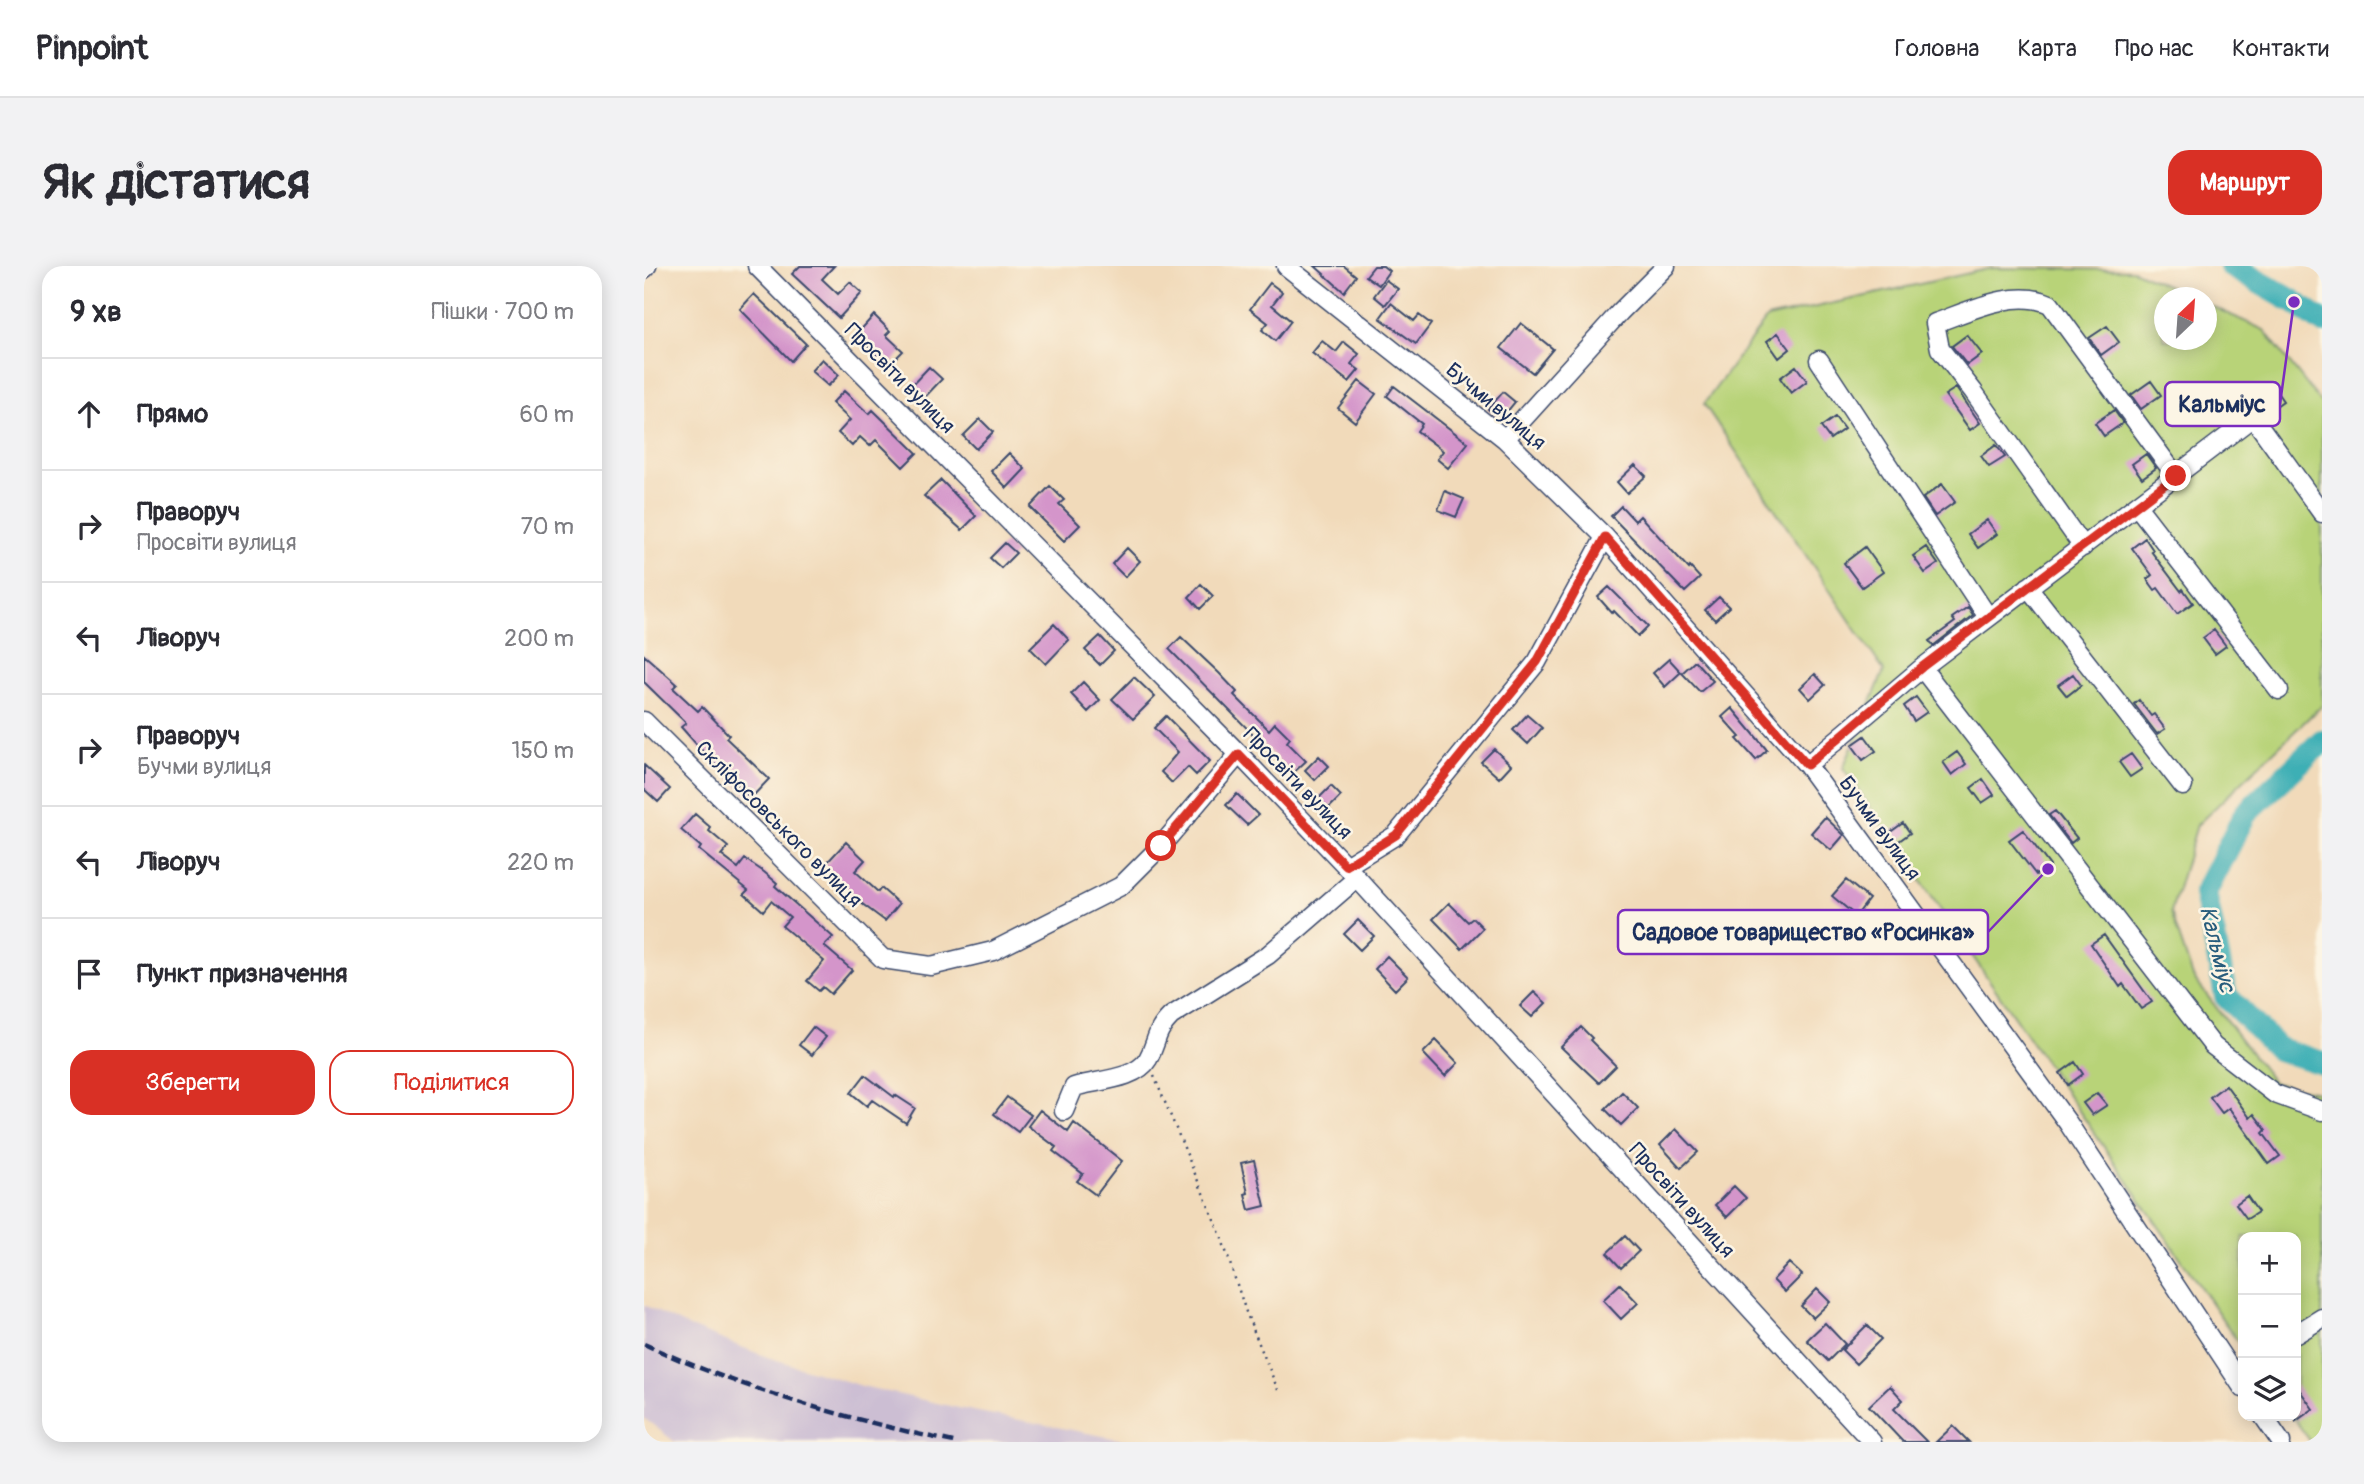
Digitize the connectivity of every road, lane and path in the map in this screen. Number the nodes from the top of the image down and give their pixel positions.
1 (757, 266) edge
2 (1286, 266) edge
3 (1666, 266) edge
4 (1819, 360) dead end
5 (1505, 439) junction
6 (2176, 476) junction
7 (2137, 506) junction
8 (2322, 513) edge
9 (1605, 537) junction
10 (2083, 547) junction
11 (2028, 587) junction
12 (1988, 617) junction
13 (1922, 667) junction
14 (2279, 690) dead end
15 (644, 721) edge
16 (1239, 754) junction
17 (1807, 765) junction
18 (2183, 786) dead end
19 (1351, 872) junction
20 (1147, 1060) junction
21 (1065, 1111) dead end
22 (2322, 1111) edge
23 (2322, 1318) edge
24 (2301, 1331) edge
25 (2238, 1373) edge
26 (1278, 1390) dead end
27 (2266, 1421) edge
28 (1872, 1442) edge
29 (2281, 1442) edge

1 - 16 street, Просвіти вулиця
2 - 5 street, Бучми вулиця
3 - 5 street
4 - 12 street
5 - 9 street, Бучми вулиця
6 - 7 street
6 - 8 street
6 - 10 street
7 - 10 street
7 - 14 street
9 - 17 street, Бучми вулиця
9 - 19 street
10 - 11 street
11 - 12 street
11 - 18 street
12 - 13 street
13 - 17 street
13 - 22 street
15 - 16 street, Скліфосовського вулиця
16 - 19 street, Просвіти вулиця
17 - 25 street, Бучми вулиця
19 - 20 street
19 - 28 street, Просвіти вулиця
20 - 21 street
20 - 26 path
23 - 24 street
27 - 29 street

